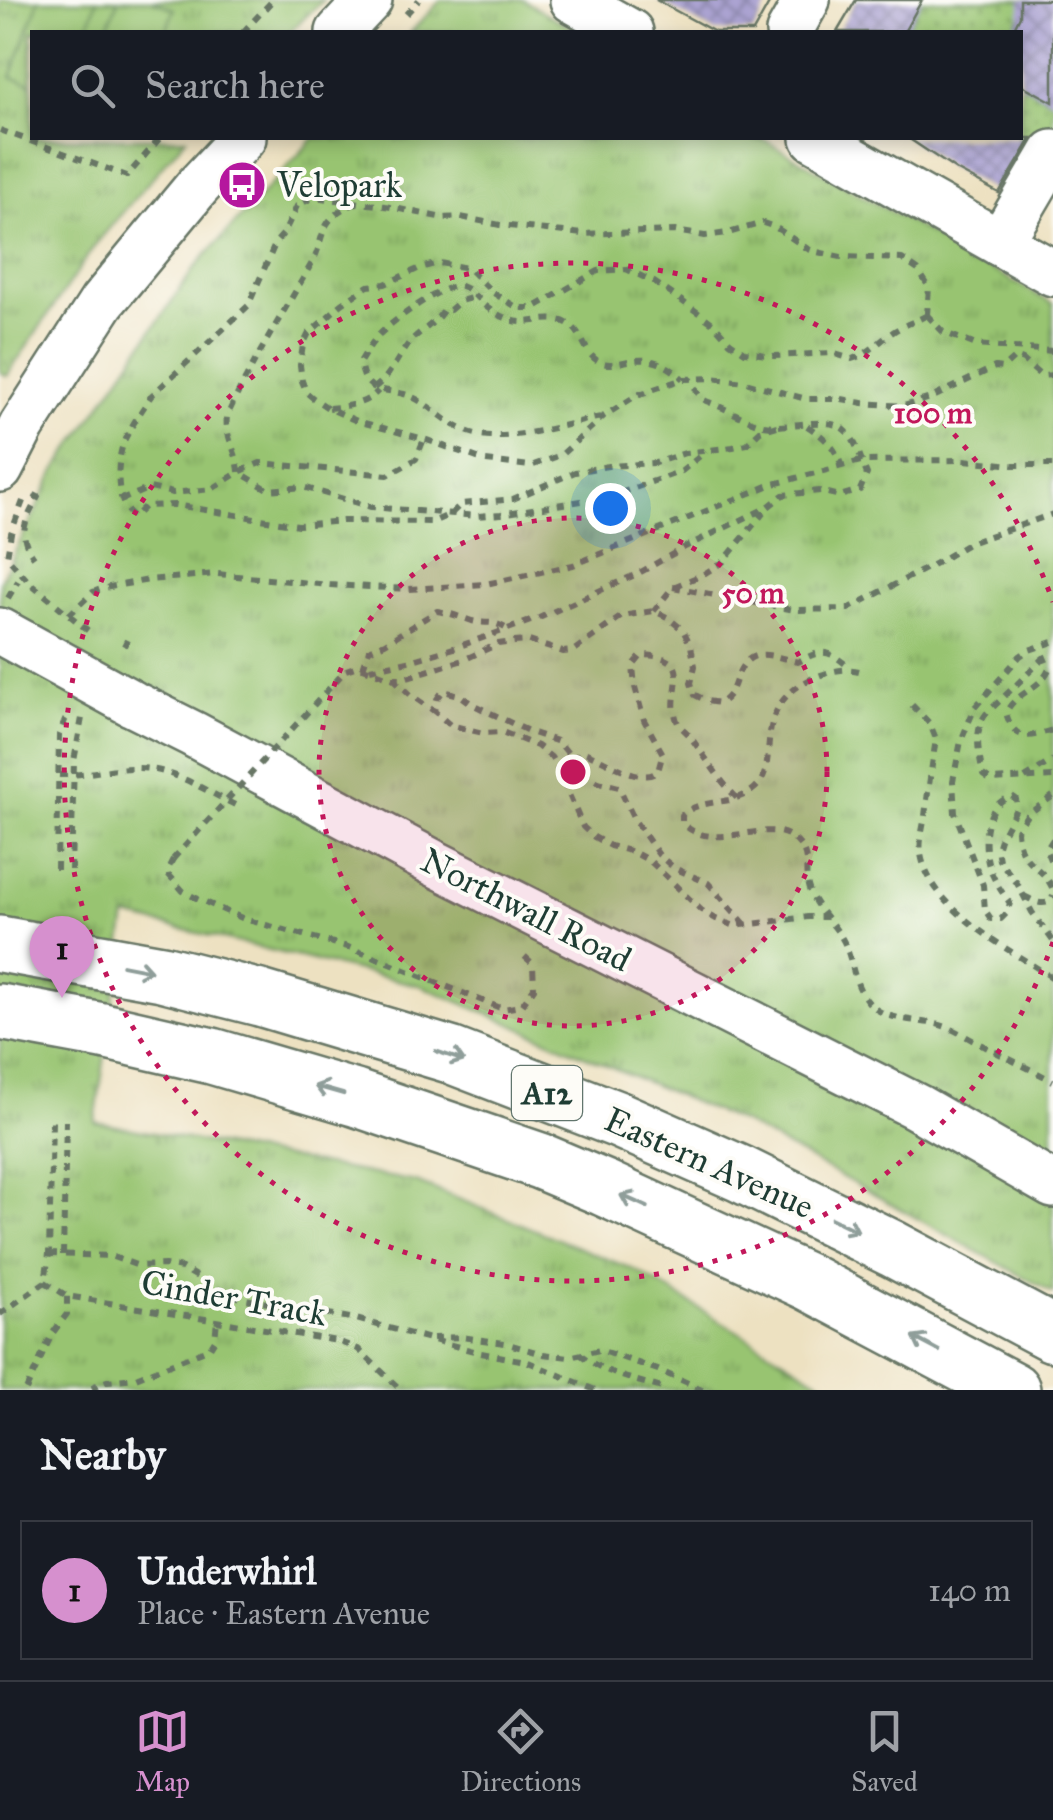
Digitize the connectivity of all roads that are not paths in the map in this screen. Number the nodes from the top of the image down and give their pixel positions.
1 (369, 0) edge
2 (572, 0) edge
3 (807, 0) edge
4 (341, 30) edge
5 (626, 30) edge
6 (789, 30) edge
7 (240, 140) edge
8 (818, 140) edge
9 (1053, 153) edge
10 (1000, 243) junction
11 (1053, 273) edge
12 (21, 486) edge
13 (0, 630) edge
14 (3, 944) edge
15 (0, 1012) edge
16 (1053, 1185) edge
17 (1053, 1334) edge
18 (1012, 1390) edge

1 - 4 street
2 - 5 street
3 - 6 street
7 - 12 street
8 - 10 street
9 - 10 street
10 - 11 street
13 - 16 street, Northwall Road
14 -> 17 highway, Eastern Avenue / A12
18 -> 15 highway, Eastern Avenue / A12

